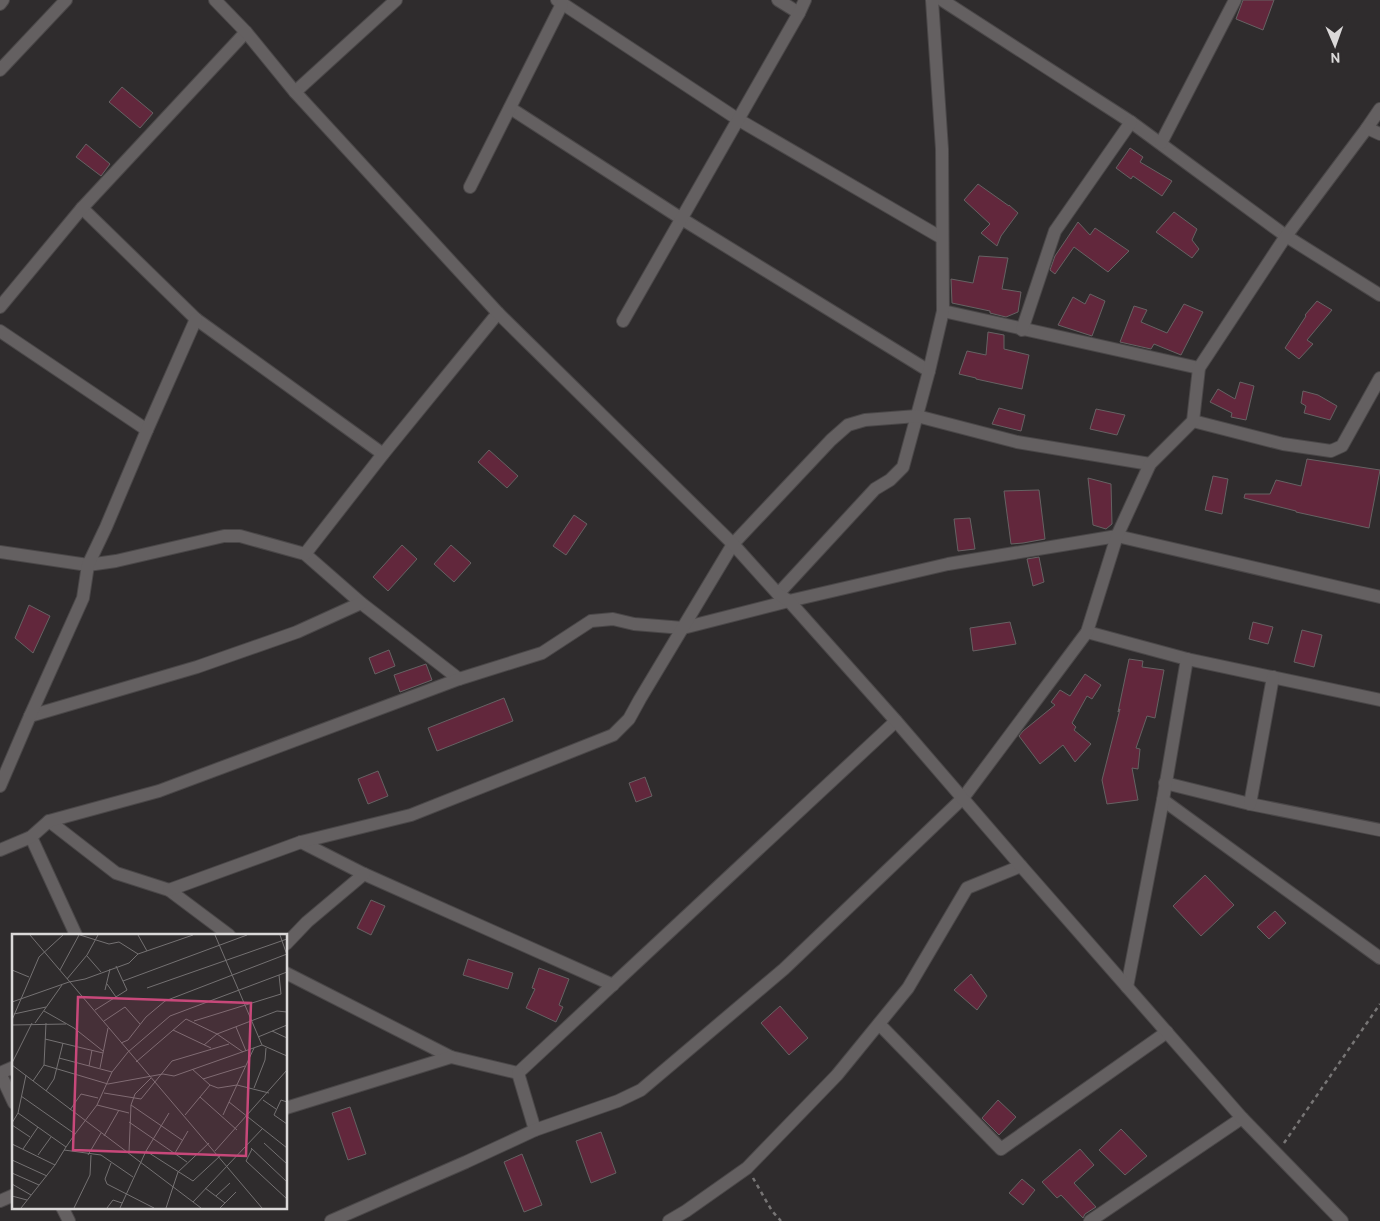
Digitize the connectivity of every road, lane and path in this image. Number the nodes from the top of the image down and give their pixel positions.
1 (3, 0) edge
2 (66, 0) edge
3 (215, 0) edge
4 (396, 0) edge
5 (778, 0) edge
6 (805, 0) edge
7 (932, 0) edge
8 (942, 0) edge
9 (1235, 0) edge
10 (559, 2) edge
11 (0, 4) edge
12 (799, 13) junction
13 (246, 32) junction
14 (0, 70) edge
15 (295, 92) junction
16 (510, 108) junction
17 (1380, 109) edge
18 (739, 120) junction
19 (1131, 122) junction
20 (1367, 128) junction
21 (1380, 134) edge
22 (1161, 143) junction
23 (470, 187) dead end
24 (82, 208) junction
25 (682, 219) junction
26 (1286, 236) junction
27 (942, 238) junction
28 (1380, 295) edge
29 (0, 307) edge
30 (943, 311) junction
31 (498, 313) junction
32 (196, 319) junction
33 (623, 321) dead end
34 (1022, 330) junction
35 (0, 331) edge
36 (1199, 368) junction
37 (929, 371) junction
38 (1380, 378) edge
39 (917, 416) junction
40 (1193, 421) junction
41 (147, 430) junction
42 (382, 454) junction
43 (1150, 464) junction
44 (1117, 536) junction
45 (733, 544) junction
46 (0, 552) edge
47 (305, 554) junction
48 (88, 565) junction
49 (778, 594) junction
50 (1380, 597) edge
51 (789, 601) junction
52 (361, 603) junction
53 (684, 628) junction
54 (1088, 632) junction
55 (1188, 659) junction
56 (1273, 677) junction
57 (459, 679) junction
58 (1380, 700) edge
59 (30, 716) junction
60 (896, 721) junction
61 (1165, 784) junction
62 (0, 786) edge
63 (963, 798) junction
64 (1163, 800) junction
65 (1250, 804) junction
66 (49, 821) junction
67 (1380, 830) edge
68 (31, 837) junction
69 (301, 842) junction
70 (0, 850) edge
71 (1021, 866) junction
72 (364, 874) junction
73 (169, 890) junction
74 (76, 934) edge
75 (228, 934) edge
76 (288, 942) edge
77 (1380, 958) edge
78 (288, 974) edge
79 (613, 985) junction
80 (1128, 987) junction
81 (1380, 1004) edge
82 (879, 1024) junction
83 (1167, 1032) junction
84 (451, 1057) junction
85 (12, 1068) edge
86 (0, 1073) edge
87 (518, 1073) junction
88 (12, 1099) edge
89 (288, 1107) edge
90 (1242, 1118) junction
91 (535, 1130) junction
92 (1276, 1154) junction
93 (747, 1168) junction
94 (12, 1196) edge
95 (0, 1201) edge
96 (62, 1208) edge
97 (69, 1221) edge
98 (331, 1221) edge
99 (669, 1221) edge
100 (781, 1221) edge
101 (1090, 1221) edge
102 (1342, 1221) edge

1 - 11 street
2 - 14 street
3 - 13 street
4 - 15 street
5 - 12 street
6 - 12 street
7 - 27 street
8 - 19 street
9 - 22 street
10 - 16 street
10 - 18 street
12 - 18 street
13 - 15 street
13 - 24 street
15 - 31 street
16 - 23 street
16 - 25 street
17 - 20 street
18 - 25 street
18 - 27 street
19 - 22 street
19 - 34 street
20 - 21 street
20 - 26 street
22 - 26 street
24 - 29 street
24 - 32 street
25 - 33 street
25 - 37 street
26 - 28 street
26 - 36 street
27 - 30 street
30 - 34 street
30 - 37 street
31 - 42 street
31 - 45 street
32 - 41 street
32 - 42 street
34 - 36 street
35 - 41 street
36 - 40 street
37 - 39 street
38 - 40 street
39 - 43 street
39 - 45 street
39 - 49 street
40 - 43 street
41 - 48 street
42 - 47 street
43 - 44 street
44 - 50 street
44 - 51 street
44 - 54 street
45 - 49 street
45 - 53 street
46 - 48 street
47 - 48 street
47 - 52 street
48 - 59 street
49 - 51 street
51 - 53 street
51 - 60 street
52 - 57 street
52 - 59 street
53 - 57 street
53 - 69 street
54 - 55 street
54 - 63 street
55 - 56 street
55 - 61 street
56 - 58 street
56 - 65 street
57 - 66 street
59 - 62 street
60 - 63 street
60 - 79 street
61 - 64 street
61 - 65 street
63 - 71 street
63 - 91 street
64 - 77 street
64 - 80 street
65 - 67 street
66 - 68 street
66 - 73 street
68 - 70 street
68 - 74 street
69 - 72 street
69 - 73 street
71 - 80 street
71 - 82 street
72 - 76 street
72 - 79 street
73 - 75 street
78 - 84 street
79 - 87 street
80 - 83 street
81 - 92 path
82 - 83 street
82 - 93 street
83 - 90 street
84 - 87 street
84 - 89 street
85 - 86 street
86 - 88 street
87 - 91 street
90 - 92 street
90 - 101 street
91 - 98 street
92 - 102 street
93 - 99 street
93 - 100 path
94 - 95 street
96 - 97 street

